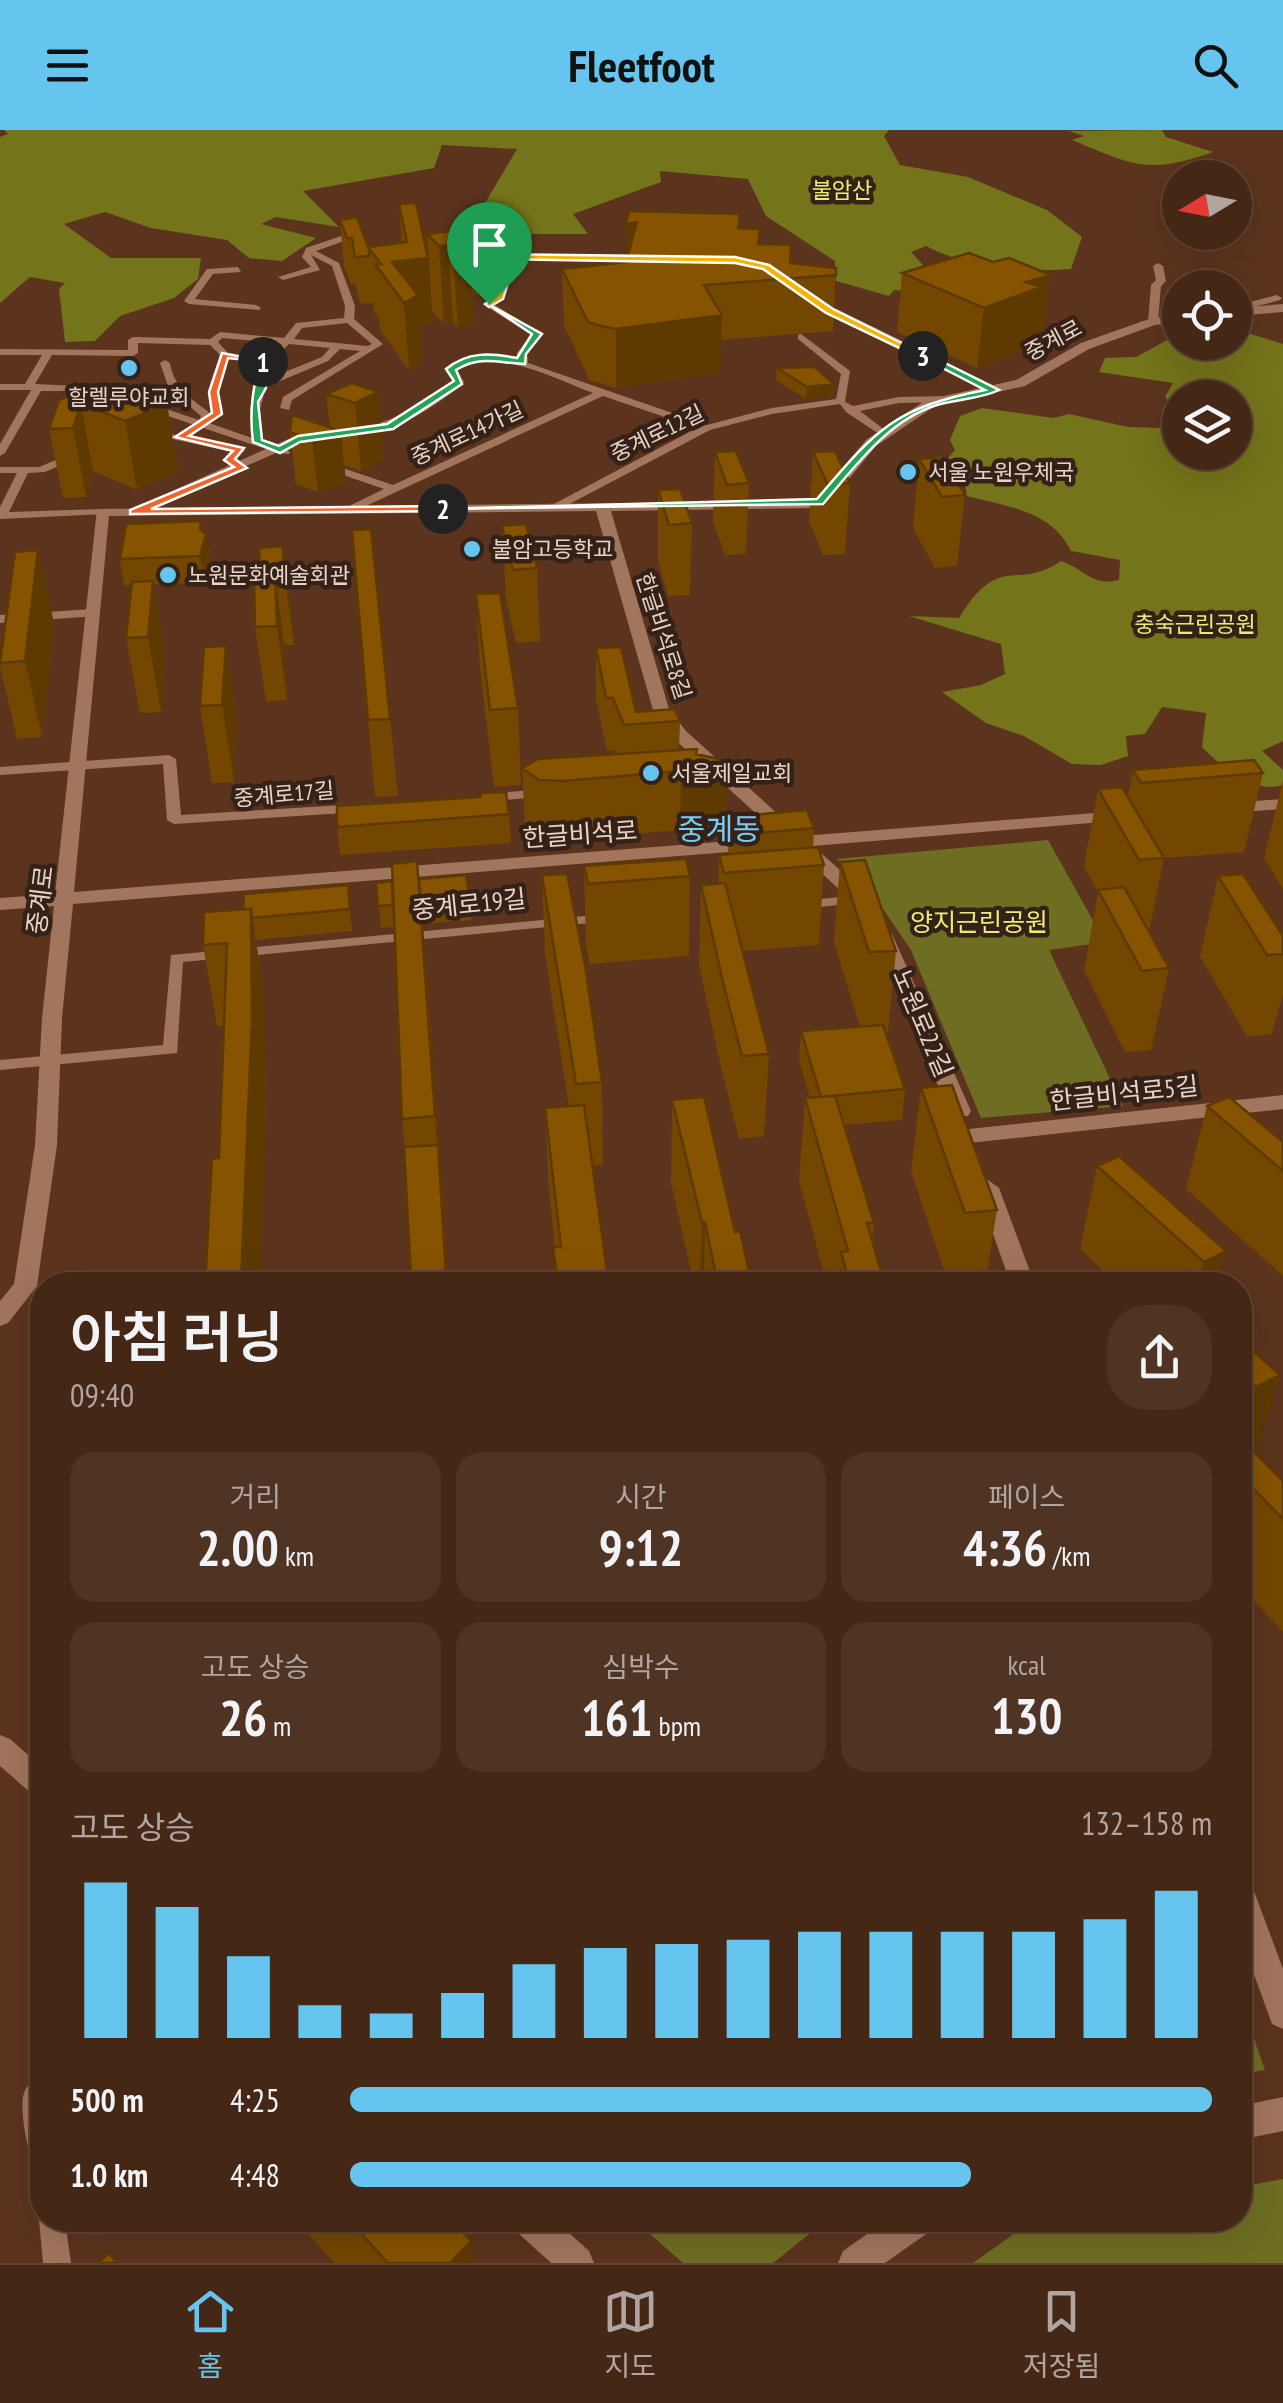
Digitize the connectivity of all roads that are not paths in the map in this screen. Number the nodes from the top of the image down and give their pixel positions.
1 (340, 239) edge
2 (312, 252) junction
3 (662, 258) edge
4 (1158, 266) dead end
5 (238, 270) dead end
6 (284, 277) dead end
7 (255, 294) dead end
8 (803, 294) edge
9 (1280, 304) edge
10 (256, 308) junction
11 (1252, 308) edge
12 (350, 320) junction
13 (1162, 321) edge
14 (1153, 322) junction
15 (21, 335) dead end
16 (262, 336) junction
17 (801, 337) dead end
18 (287, 341) junction
19 (212, 342) junction
20 (337, 347) junction
21 (371, 349) junction
22 (48, 352) junction
23 (2, 355) edge
24 (225, 355) junction
25 (264, 361) junction
26 (521, 362) junction
27 (165, 363) dead end
28 (278, 377) junction
29 (312, 385) junction
30 (260, 386) junction
31 (0, 387) edge
32 (34, 387) junction
33 (174, 388) junction
34 (994, 390) junction
35 (601, 393) junction
36 (95, 395) edge
37 (82, 398) junction
38 (946, 399) junction
39 (189, 404) junction
40 (846, 405) junction
41 (285, 408) dead end
42 (141, 412) junction
43 (163, 412) junction
44 (125, 413) edge
45 (109, 414) edge
46 (201, 424) junction
47 (706, 428) junction
48 (882, 433) junction
49 (342, 434) edge
50 (328, 436) edge
51 (180, 437) junction
52 (258, 442) junction
53 (94, 447) edge
54 (280, 450) junction
55 (0, 453) edge
56 (296, 456) edge
57 (313, 461) edge
58 (242, 468) junction
59 (0, 470) edge
60 (24, 470) junction
61 (394, 489) junction
62 (602, 506) junction
63 (556, 507) junction
64 (351, 510) junction
65 (102, 512) junction
66 (134, 512) junction
67 (0, 516) edge
68 (92, 613) junction
69 (0, 619) edge
70 (78, 767) junction
71 (0, 771) edge
72 (729, 778) junction
73 (710, 780) edge
74 (555, 792) edge
75 (458, 800) edge
76 (1283, 804) edge
77 (381, 806) edge
78 (1209, 810) edge
79 (1136, 815) edge
80 (801, 842) junction
81 (68, 898) junction
82 (861, 899) junction
83 (0, 904) edge
84 (777, 907) edge
85 (624, 917) edge
86 (50, 1061) junction
87 (0, 1065) edge
88 (1283, 1102) edge
89 (976, 1155) junction
90 (1018, 1272) edge
91 (0, 1316) edge
92 (0, 1748) edge
93 (30, 1774) edge
94 (1252, 1926) edge
95 (1283, 2013) edge
96 (1283, 2114) edge
97 (1252, 2120) edge
98 (53, 2232) edge
99 (542, 2232) edge
100 (900, 2232) edge
101 (57, 2263) edge
102 (577, 2263) edge
103 (855, 2263) edge

1 - 2 street
2 - 6 street
2 - 12 street
3 - 26 street
4 - 14 street
5 - 10 street
7 - 10 street
8 - 34 street
9 - 11 street
10 - 16 street
12 - 18 street
12 - 21 street
13 - 14 street, 중계로
14 - 34 street, 중계로
15 - 23 street
16 - 18 street
16 - 19 street
17 - 40 street
18 - 20 street
18 - 25 street
19 - 22 street
19 - 24 street
20 - 21 street
20 - 28 street
21 - 29 street
22 - 23 street
22 - 32 street
24 - 25 street
24 - 46 street
25 - 30 street
26 - 35 street
26 - 49 street
27 - 33 street
28 - 29 street
28 - 30 street
29 - 41 street
30 - 52 street
31 - 32 street
32 - 37 street
32 - 55 street
33 - 39 street
33 - 42 street
34 - 38 street, 중계로
35 - 47 street
35 - 61 street, 중계로14가길
36 - 37 street
37 - 45 street
38 - 40 street, 중계로
38 - 48 street, 중계로
39 - 43 street
39 - 46 street
40 - 47 street, 중계로12길
40 - 48 street
42 - 43 street
42 - 44 street
43 - 46 street
43 - 51 street
46 - 51 street
46 - 52 street
47 - 63 street, 중계로12길
48 - 62 street, 중계로
50 - 54 street, 중계로
51 - 58 street
52 - 54 street
53 - 60 street
54 - 56 street
54 - 58 street, 중계로
57 - 61 street
58 - 66 street, 중계로
59 - 60 street
60 - 67 street
61 - 64 street, 중계로14가길
62 - 63 street, 중계로
62 - 72 street, 한글비석로8길
63 - 64 street, 중계로
64 - 66 street, 중계로
65 - 66 street, 중계로
65 - 67 street
65 - 68 street, 중계로
68 - 69 street
68 - 70 street, 중계로
70 - 71 street
70 - 77 street, 중계로17길
70 - 81 street, 중계로
72 - 73 street
72 - 80 street, 한글비석로8길
74 - 75 street
76 - 78 street
79 - 80 street, 한글비석로
80 - 81 street, 한글비석로
80 - 82 street, 노원로22길
81 - 83 street, 한글비석로
81 - 86 street, 중계로
82 - 84 street
82 - 89 street, 노원로22길
85 - 86 street, 중계로19길
86 - 87 street
86 - 91 street, 중계로
88 - 89 street, 한글비석로5길
89 - 90 street, 노원로22길
92 - 93 street
94 - 95 street
96 - 97 street
98 - 101 street
99 - 102 street
100 - 103 street

